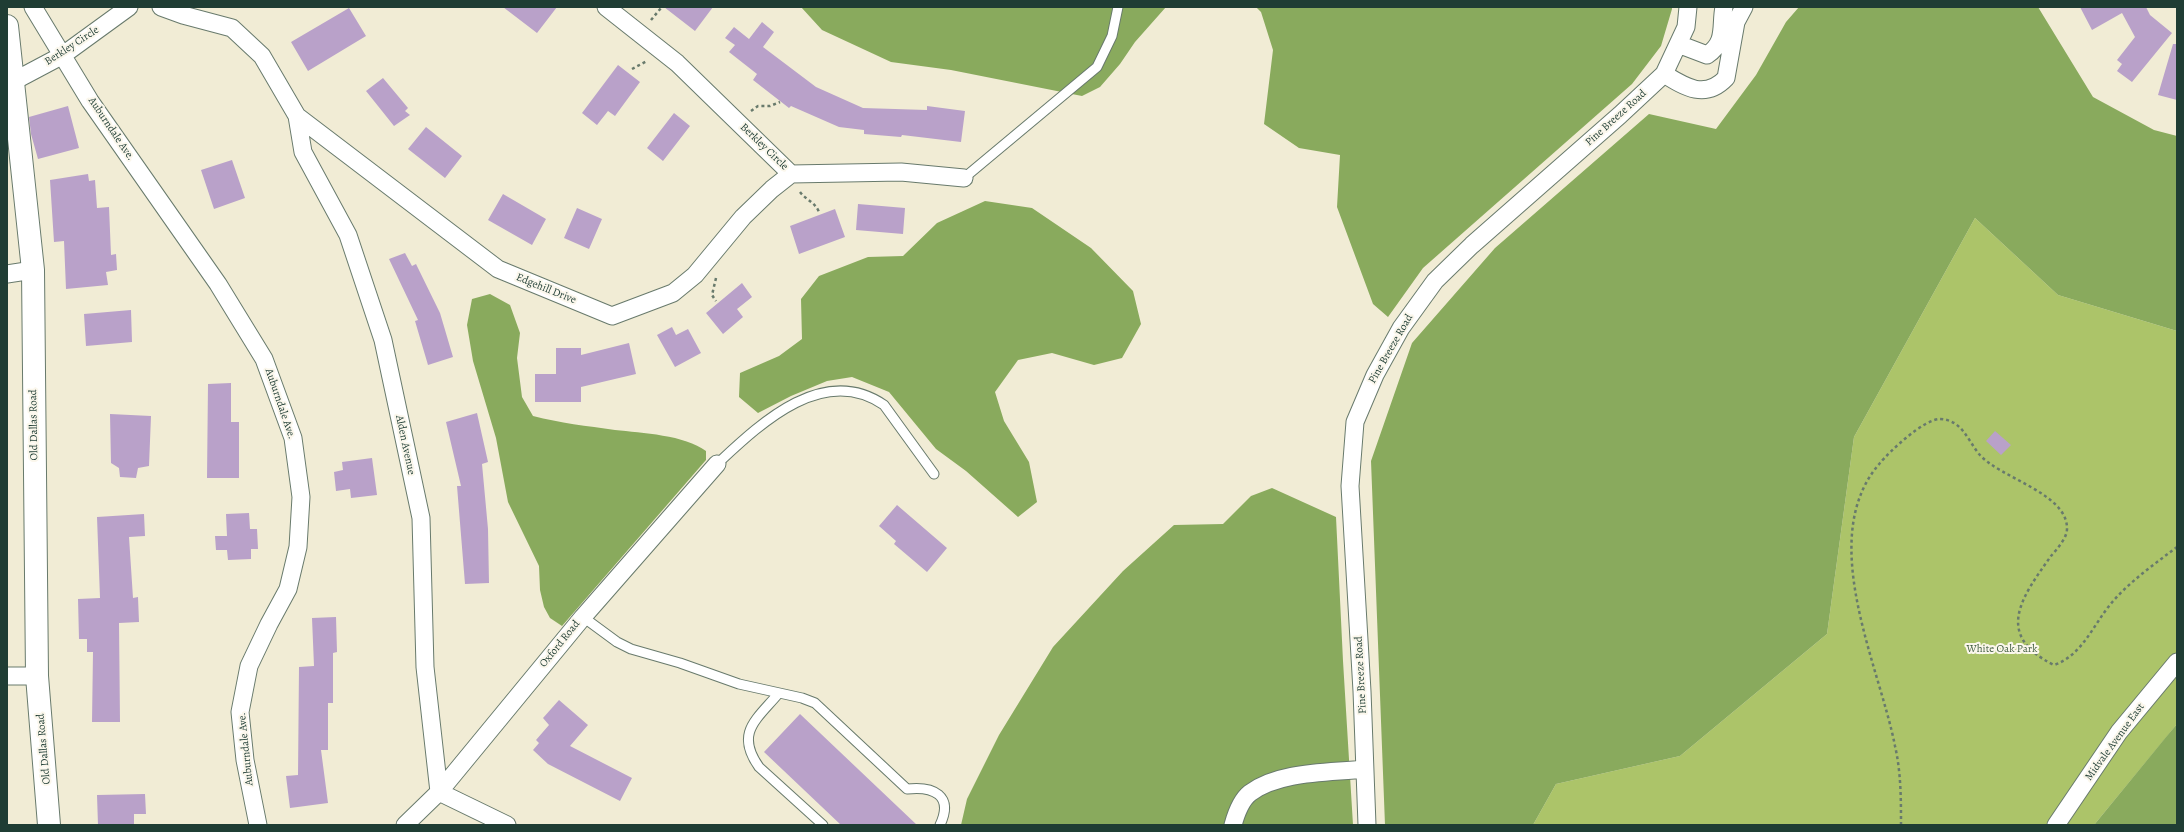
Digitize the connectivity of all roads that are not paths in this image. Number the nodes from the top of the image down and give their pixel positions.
1 (33, 7) edge
2 (129, 7) edge
3 (161, 7) edge
4 (606, 7) edge
5 (1118, 7) edge
6 (1688, 7) edge
7 (1733, 10) edge
8 (7, 26) edge
9 (1678, 44) junction
10 (63, 55) junction
11 (1664, 74) junction
12 (14, 81) junction
13 (297, 116) junction
14 (791, 174) junction
15 (964, 178) joint
16 (33, 270) junction
17 (7, 274) edge
18 (717, 464) joint
19 (934, 474) dead end
20 (583, 617) junction
21 (2177, 662) edge
22 (7, 676) edge
23 (37, 676) junction
24 (778, 694) junction
25 (1364, 770) junction
26 (439, 792) junction
27 (49, 825) edge
28 (258, 825) edge
29 (405, 825) edge
30 (507, 825) edge
31 (824, 825) edge
32 (940, 825) edge
33 (1233, 825) edge
34 (1367, 825) edge
35 (2056, 825) edge

1 - 10 street, Auburndale Ave.
2 - 10 street, Berkley Circle
3 - 13 street
4 - 14 street, Berkley Circle
5 - 15 lane
6 - 9 street
7 - 9 street
7 - 11 street
8 - 12 street, Old Dallas Road
9 - 11 street
10 - 12 street, Berkley Circle
10 - 28 street, Auburndale Ave.
11 - 25 street, Pine Breeze Road
12 - 16 street, Old Dallas Road
13 - 14 street, Edgehill Drive
13 - 26 street, Alden Avenue
14 - 15 street, Berkley Circle
16 - 17 street
16 - 23 street, Old Dallas Road
18 - 19 lane
18 - 20 street, Oxford Road
20 - 24 lane
20 - 26 street, Oxford Road
21 - 35 street, Midvale Avenue East
22 - 23 street
23 - 27 street, Old Dallas Road
24 - 31 lane
24 - 32 lane
25 - 33 street
25 - 34 street, Pine Breeze Road
26 - 29 street, Oxford Road
26 - 30 street

